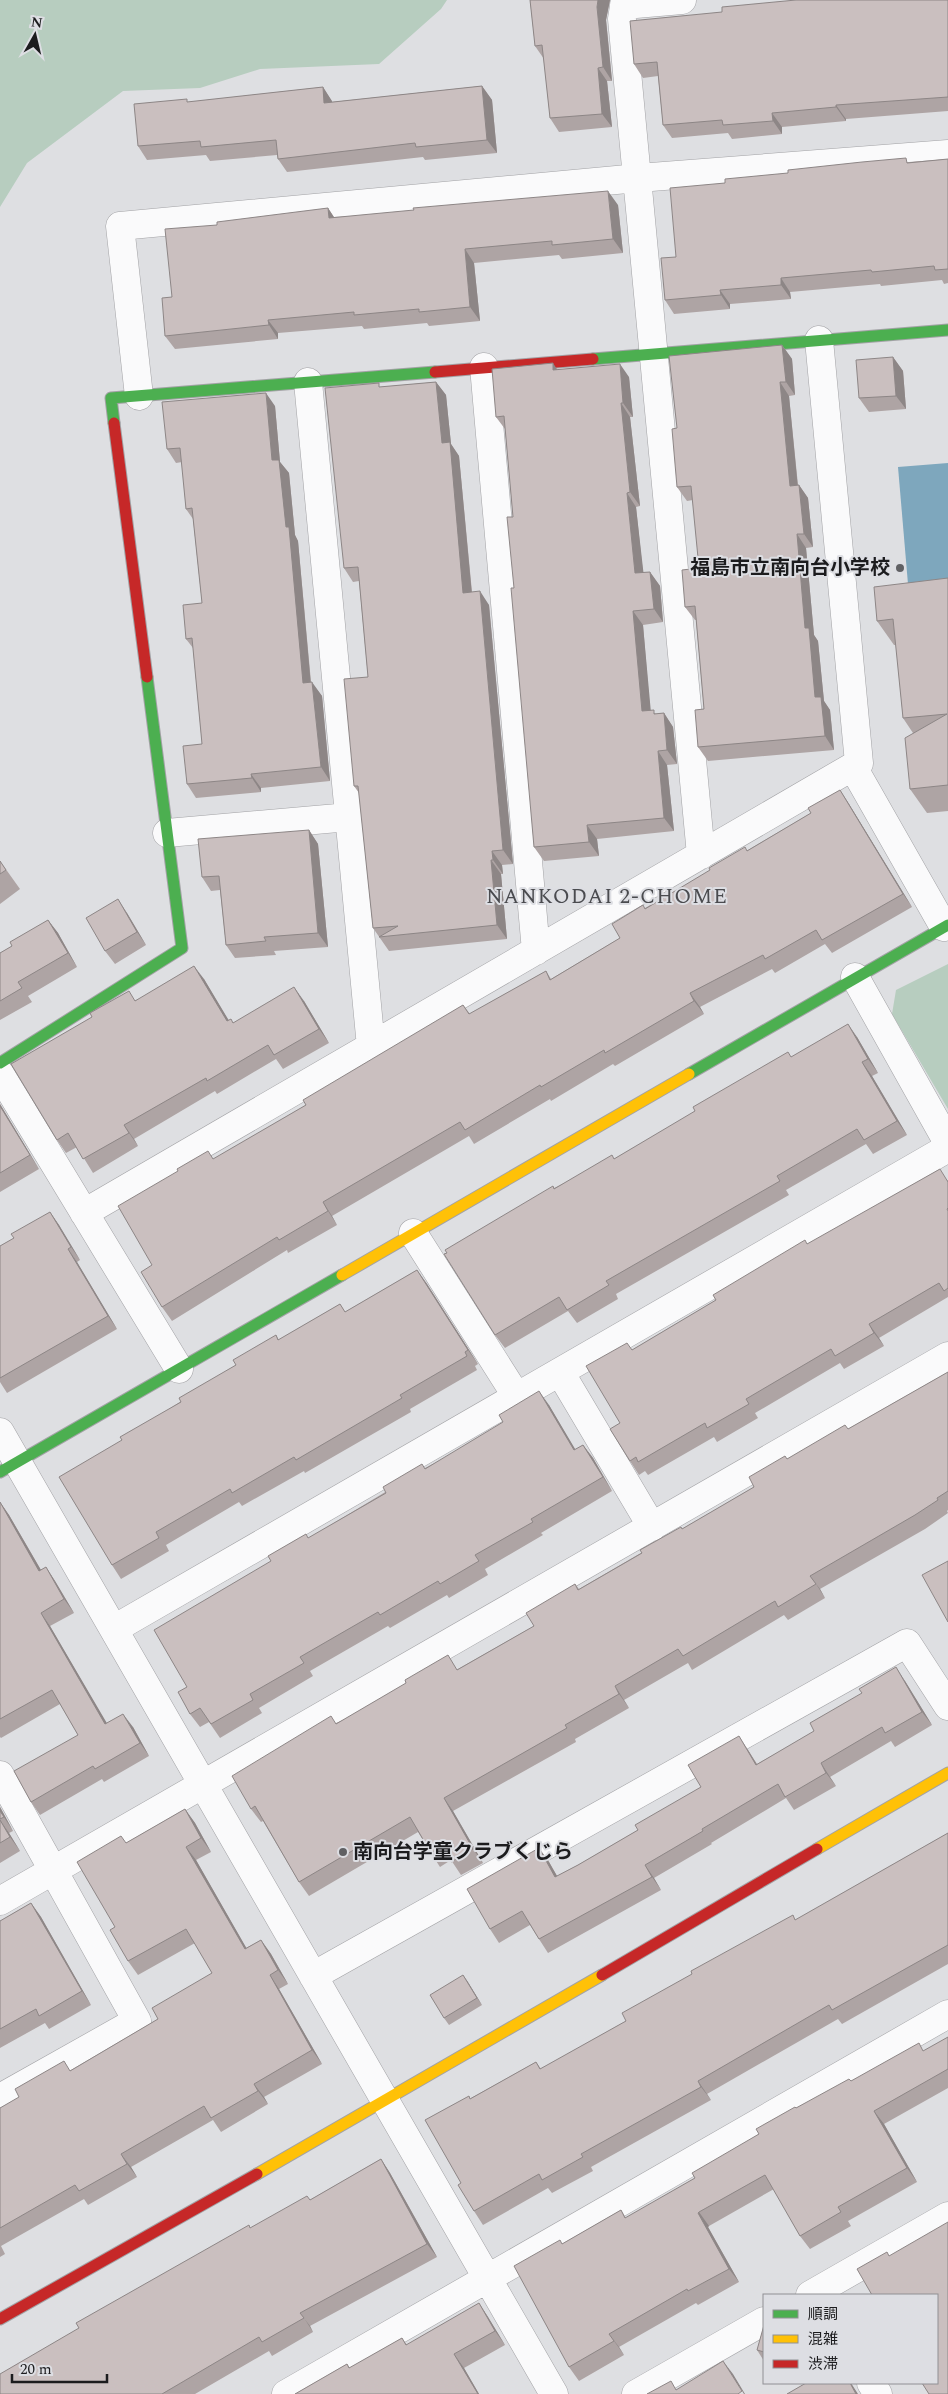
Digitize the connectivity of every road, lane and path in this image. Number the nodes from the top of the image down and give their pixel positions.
1 (682, 0) edge
2 (625, 2) edge
3 (948, 154) edge
4 (638, 178) junction
5 (948, 330) edge
6 (819, 340) junction
7 (655, 354) junction
8 (484, 367) junction
9 (308, 382) junction
10 (139, 396) junction
11 (853, 767) junction
12 (349, 817) junction
13 (167, 833) junction
14 (701, 855) junction
15 (946, 926) edge
16 (536, 951) junction
17 (855, 977) junction
18 (371, 1047) junction
19 (0, 1063) edge
20 (0, 1074) edge
21 (948, 1142) edge
22 (948, 1148) edge
23 (84, 1213) junction
24 (413, 1233) junction
25 (948, 1356) edge
26 (179, 1369) junction
27 (560, 1372) junction
28 (517, 1397) junction
29 (0, 1432) edge
30 (9, 1467) edge
31 (652, 1527) junction
32 (114, 1629) junction
33 (948, 1706) edge
34 (948, 1773) edge
35 (0, 1775) edge
36 (203, 1786) junction
37 (55, 1871) junction
38 (0, 1901) edge
39 (313, 1976) junction
40 (948, 2014) edge
41 (0, 2098) edge
42 (385, 2102) junction
43 (948, 2216) edge
44 (487, 2279) junction
45 (817, 2294) edge
46 (0, 2319) edge
47 (763, 2322) edge
48 (286, 2394) edge
49 (554, 2394) edge
50 (636, 2394) edge

1 - 2 street
2 - 4 street
3 - 4 street
4 - 7 street
4 - 10 street
5 - 6 street
6 - 7 street
6 - 11 street
7 - 8 street
7 - 14 street
8 - 9 street
8 - 16 street
9 - 10 street
9 - 12 street
10 - 13 street
11 - 14 street
11 - 15 street
12 - 13 street
12 - 18 street
13 - 19 street
14 - 16 street
15 - 17 street
16 - 18 street
17 - 21 street
17 - 24 street
18 - 23 street
20 - 23 street
22 - 27 street
23 - 26 street
24 - 26 street
24 - 28 street
25 - 31 street
26 - 30 street
27 - 28 street
27 - 31 street
28 - 32 street
29 - 30 street
30 - 32 street
31 - 36 street
32 - 36 street
33 - 39 street
34 - 42 street
35 - 37 street
36 - 37 street
36 - 39 street
37 - 38 street
37 - 41 street
39 - 42 street
40 - 44 street
42 - 44 street
42 - 46 street
43 - 45 street
44 - 48 street
44 - 49 street
47 - 50 street

